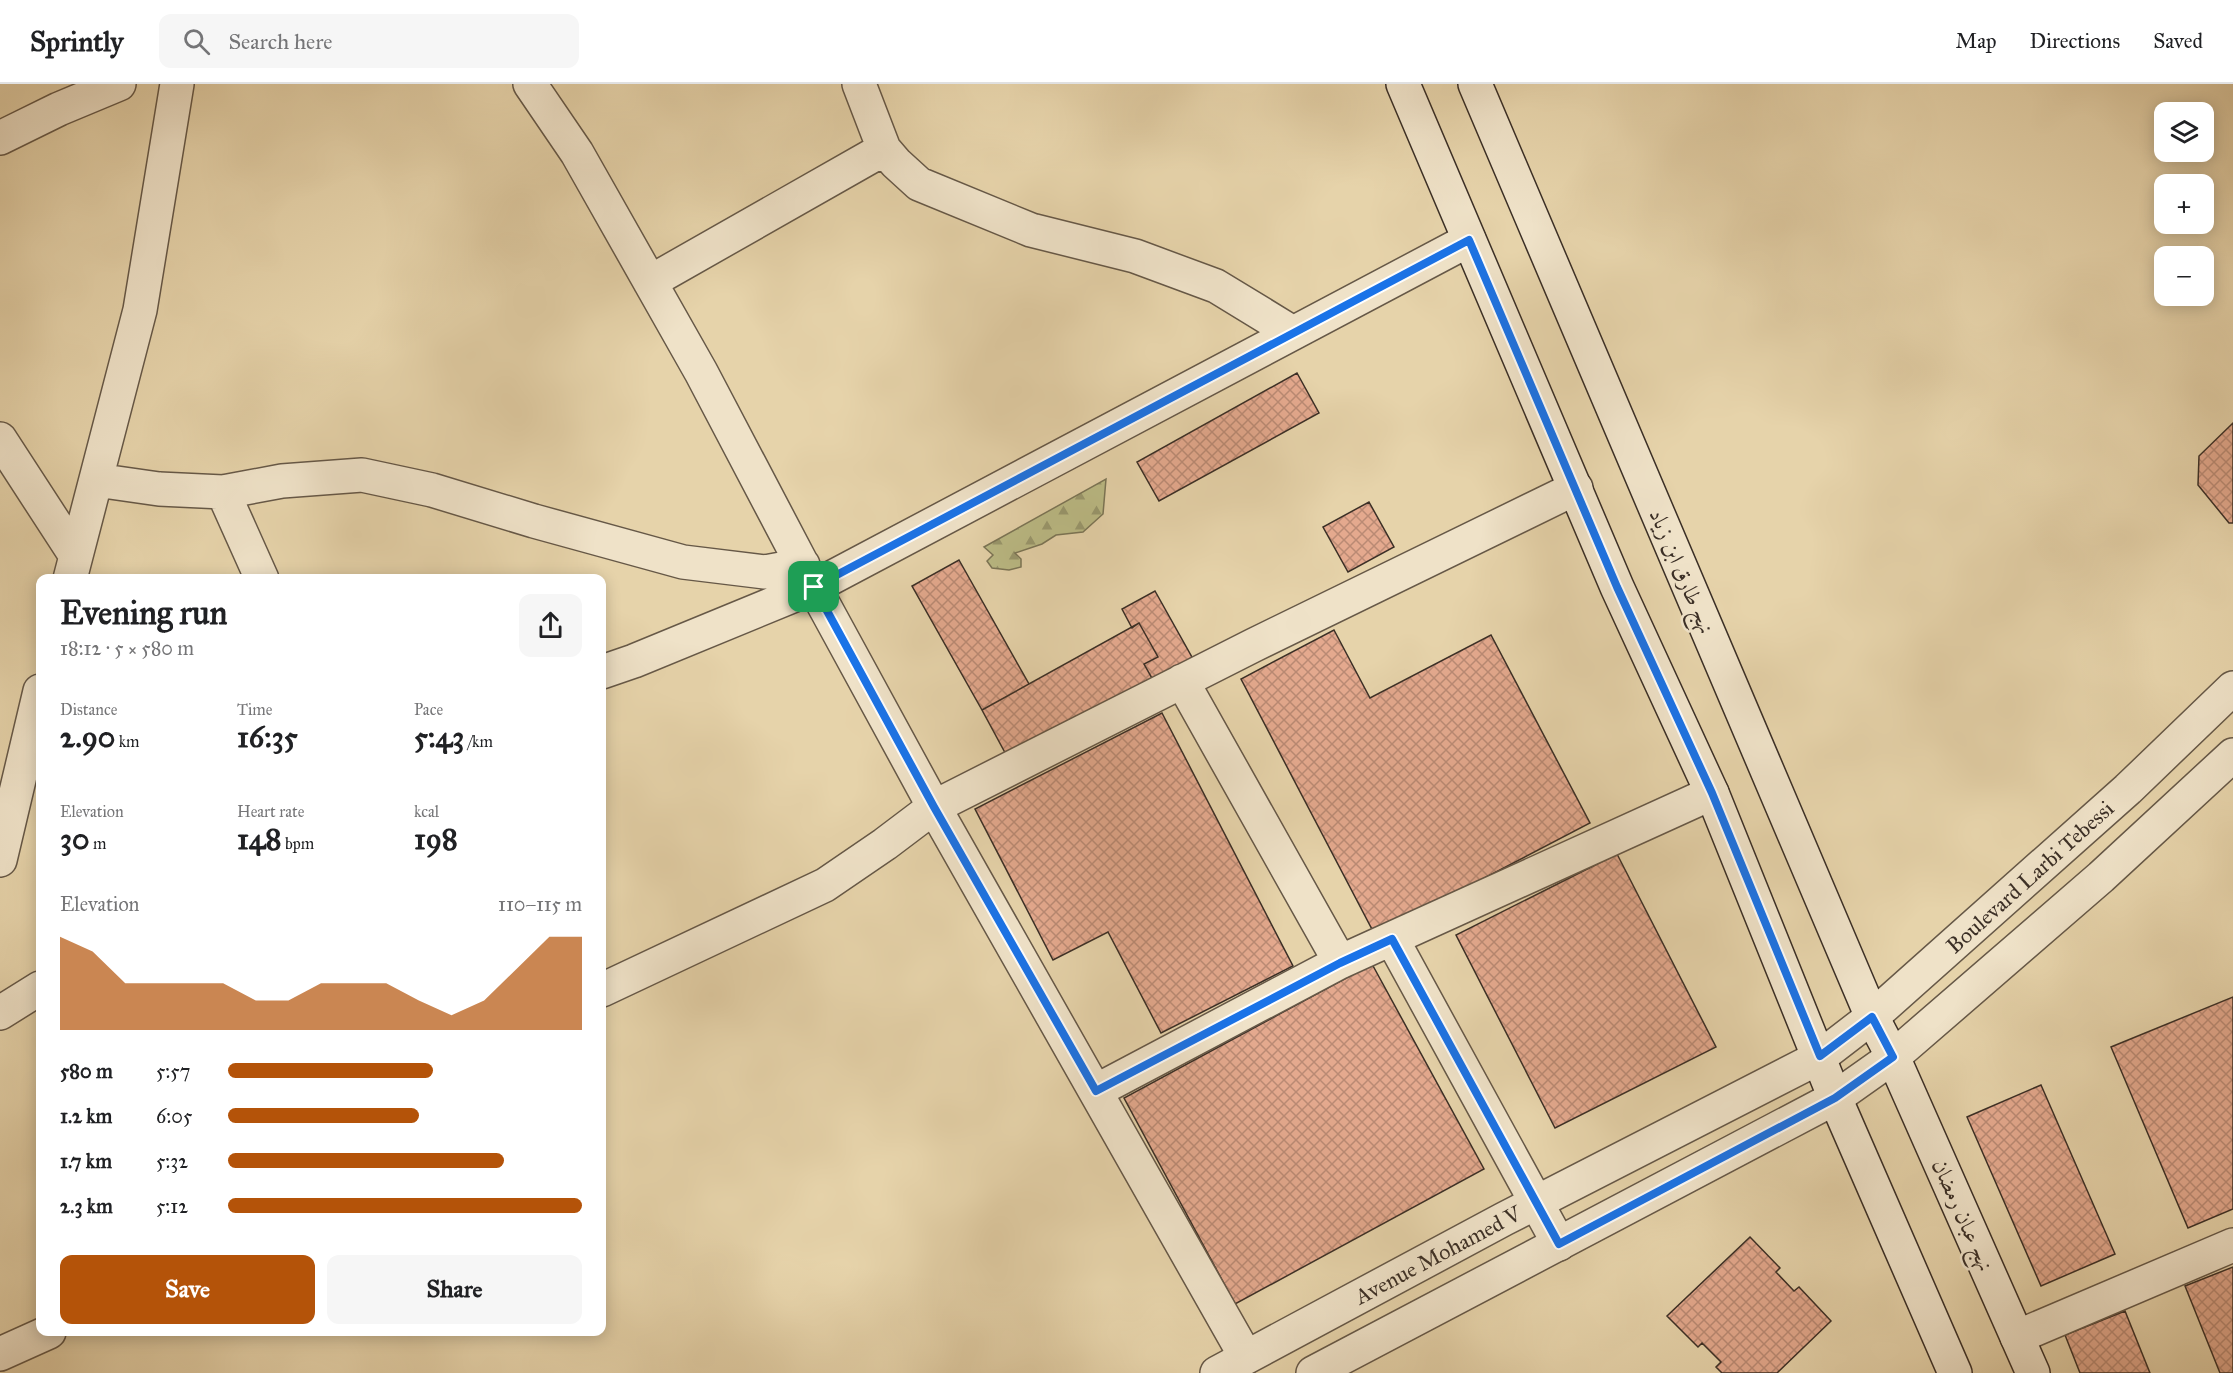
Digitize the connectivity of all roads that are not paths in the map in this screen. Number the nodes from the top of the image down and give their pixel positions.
1 (119, 84) edge
2 (177, 84) edge
3 (530, 84) edge
4 (859, 84) edge
5 (1402, 84) edge
6 (1474, 84) edge
7 (0, 138) edge
8 (885, 149) junction
9 (1469, 240) junction
10 (650, 282) junction
11 (1293, 333) junction
12 (0, 439) edge
13 (96, 480) junction
14 (1576, 488) junction
15 (223, 492) junction
16 (73, 568) edge
17 (260, 574) edge
18 (808, 576) junction
19 (606, 671) edge
20 (1182, 681) junction
21 (2233, 688) edge
22 (36, 708) edge
23 (2233, 755) edge
24 (1712, 793) junction
25 (934, 807) junction
26 (0, 860) edge
27 (1392, 939) junction
28 (1340, 963) junction
29 (606, 988) edge
30 (36, 990) edge
31 (0, 1013) edge
32 (1872, 1017) junction
33 (1820, 1056) junction
34 (1893, 1057) junction
35 (1096, 1091) junction
36 (1835, 1098) junction
37 (1537, 1204) junction
38 (1559, 1244) junction
39 (2233, 1245) edge
40 (40, 1336) edge
41 (2017, 1337) junction
42 (0, 1354) edge
43 (1246, 1357) junction
44 (1217, 1373) edge
45 (1313, 1373) edge
46 (1955, 1373) edge
47 (2033, 1373) edge

1 - 7 street
2 - 13 street
3 - 10 street
4 - 8 street
5 - 9 street
6 - 32 street, نهج طارق ابن زياد
8 - 10 street
8 - 11 street
9 - 11 street
9 - 14 street
10 - 18 street
11 - 18 street
12 - 16 street
13 - 15 street
13 - 16 street
14 - 20 street
14 - 24 street
15 - 17 street
15 - 18 street
18 - 19 street
18 - 25 street
20 - 25 street
20 - 28 street
21 - 32 street, Boulevard Larbi Tebessi
22 - 26 street
23 - 34 street, Boulevard Larbi Tebessi
24 - 27 street
24 - 33 street
25 - 29 street
25 - 35 street
27 - 28 street
27 - 37 street
28 - 35 street
30 - 31 street
32 - 33 street, Boulevard Larbi Tebessi
32 - 34 street, نهج طارق ابن زياد
33 - 36 street
33 - 37 street, Avenue Mohamed V
34 - 36 street, Boulevard Larbi Tebessi
34 - 41 street, نهج عبان رمضان
35 - 43 street
36 - 38 street, Avenue Mohamed V
36 - 46 street
37 - 38 street
37 - 43 street, Avenue Mohamed V
38 - 45 street, Avenue Mohamed V
39 - 41 street
40 - 42 street
41 - 47 street, نهج عبان رمضان
43 - 44 street, Avenue Mohamed V

